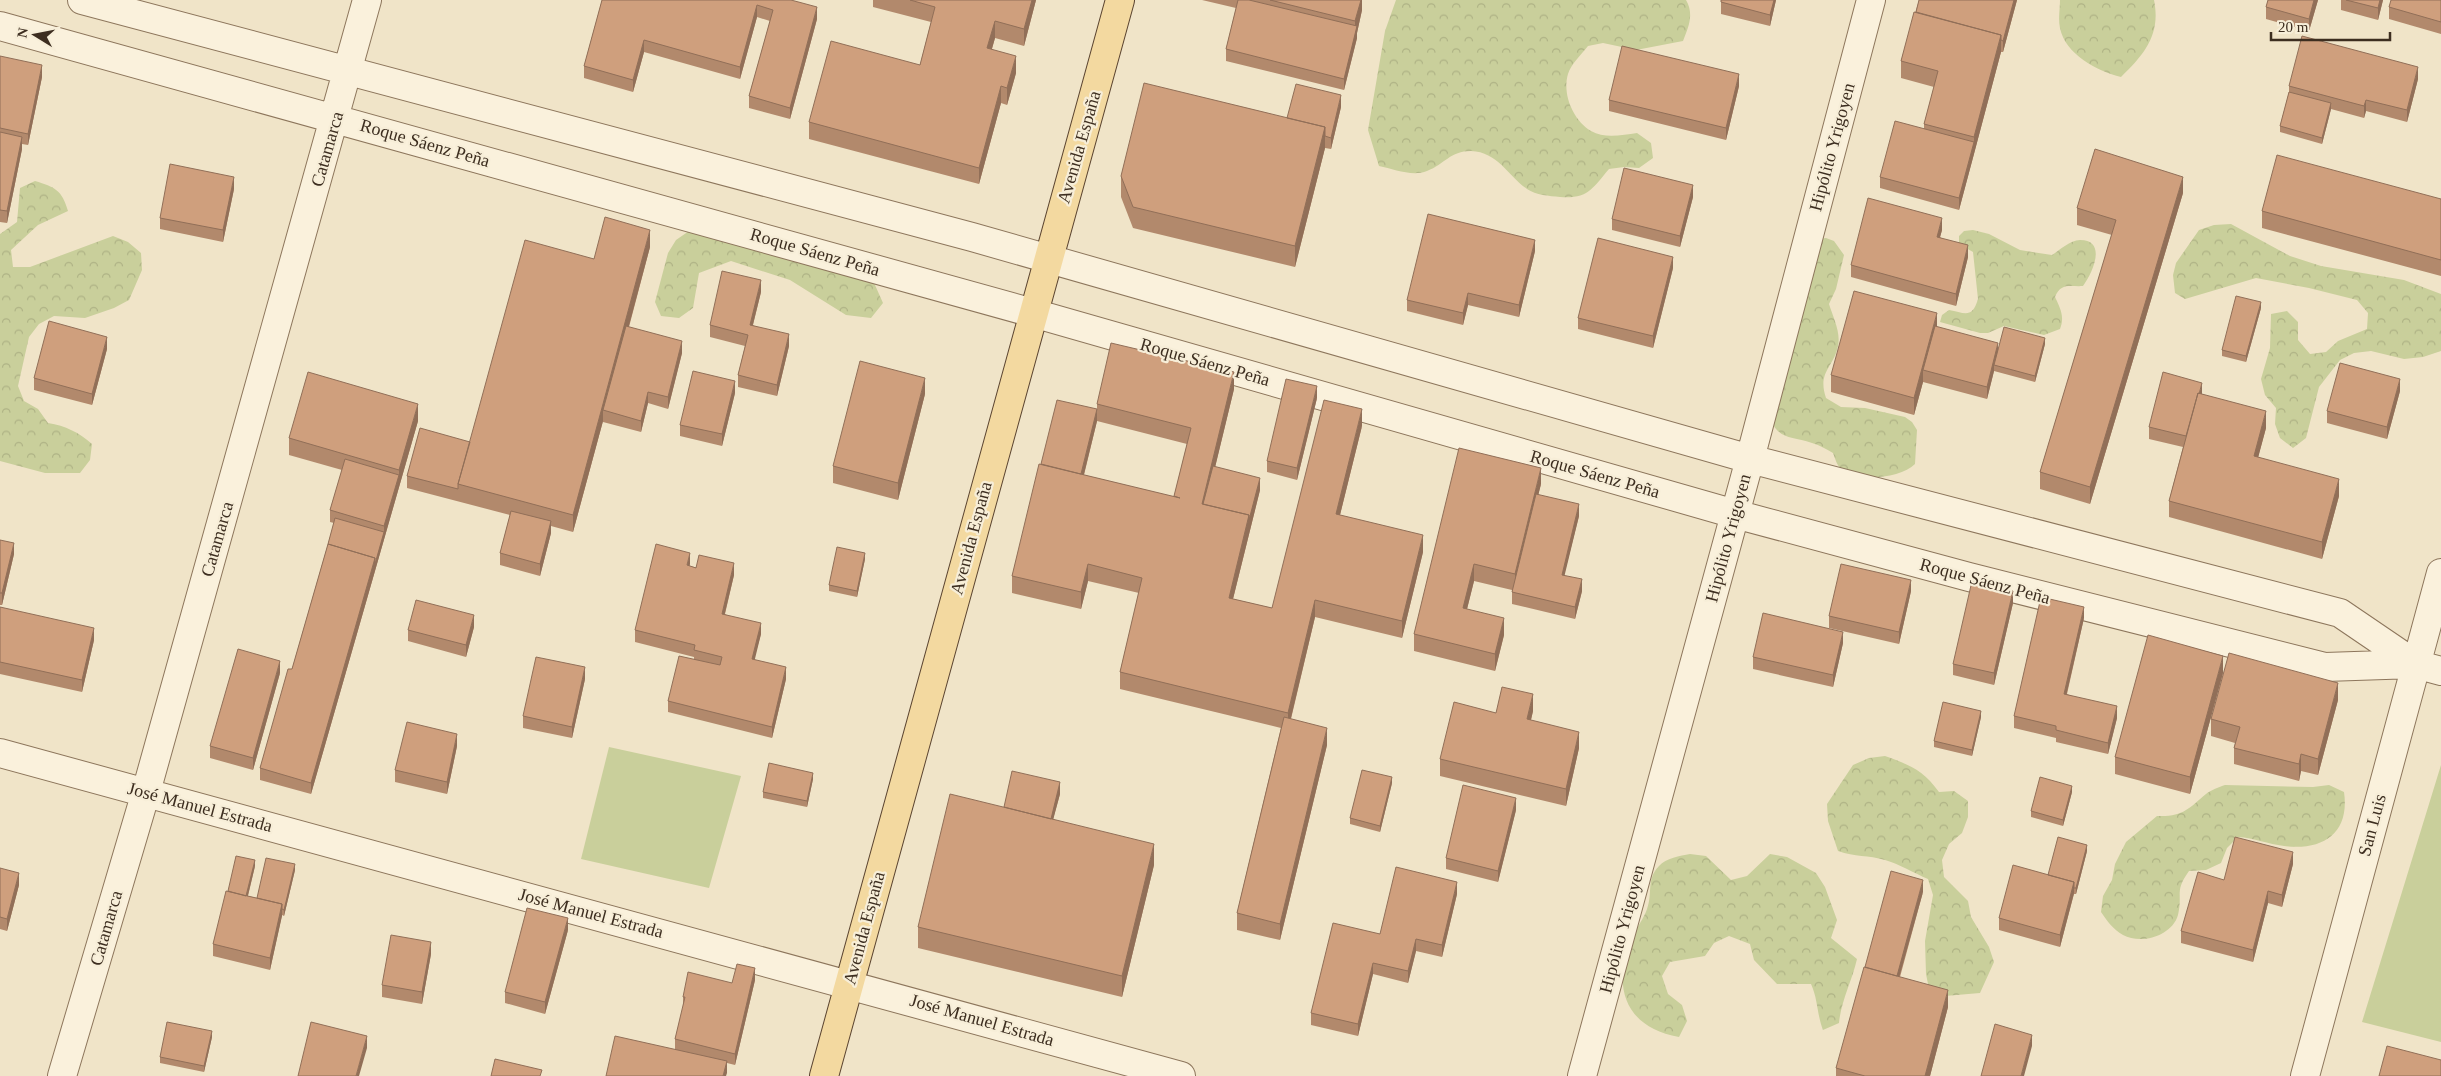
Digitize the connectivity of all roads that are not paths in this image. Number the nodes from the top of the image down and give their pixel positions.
1 (82, 0) edge
2 (367, 0) edge
3 (1120, 0) edge
4 (1871, 0) edge
5 (0, 26) edge
6 (348, 72) junction
7 (336, 118) junction
8 (1048, 259) junction
9 (1033, 313) junction
10 (1750, 459) junction
11 (1735, 514) junction
12 (2441, 573) edge
13 (2428, 667) edge
14 (0, 753) edge
15 (146, 792) junction
16 (849, 983) junction
17 (62, 1076) edge
18 (824, 1076) edge
19 (1182, 1076) edge
20 (1582, 1076) edge
21 (2305, 1076) edge

1 - 6 street
2 - 6 street, Catamarca
3 - 8 main road, Avenida España
4 - 10 street, Hipólito Yrigoyen
5 - 7 street, Roque Sáenz Peña
6 - 7 street, Catamarca
6 - 8 street
7 - 9 street, Roque Sáenz Peña
7 - 15 street, Catamarca
8 - 9 main road, Avenida España
8 - 10 street
9 - 11 street, Roque Sáenz Peña
9 - 16 main road, Avenida España
10 - 11 street, Hipólito Yrigoyen
10 - 13 street
11 - 13 street, Roque Sáenz Peña
11 - 20 street, Hipólito Yrigoyen
12 - 13 street, San Luis
13 - 21 street, San Luis
14 - 15 street, José Manuel Estrada
15 - 16 street, José Manuel Estrada
15 - 17 street, Catamarca
16 - 18 main road, Avenida España
16 - 19 street, José Manuel Estrada

